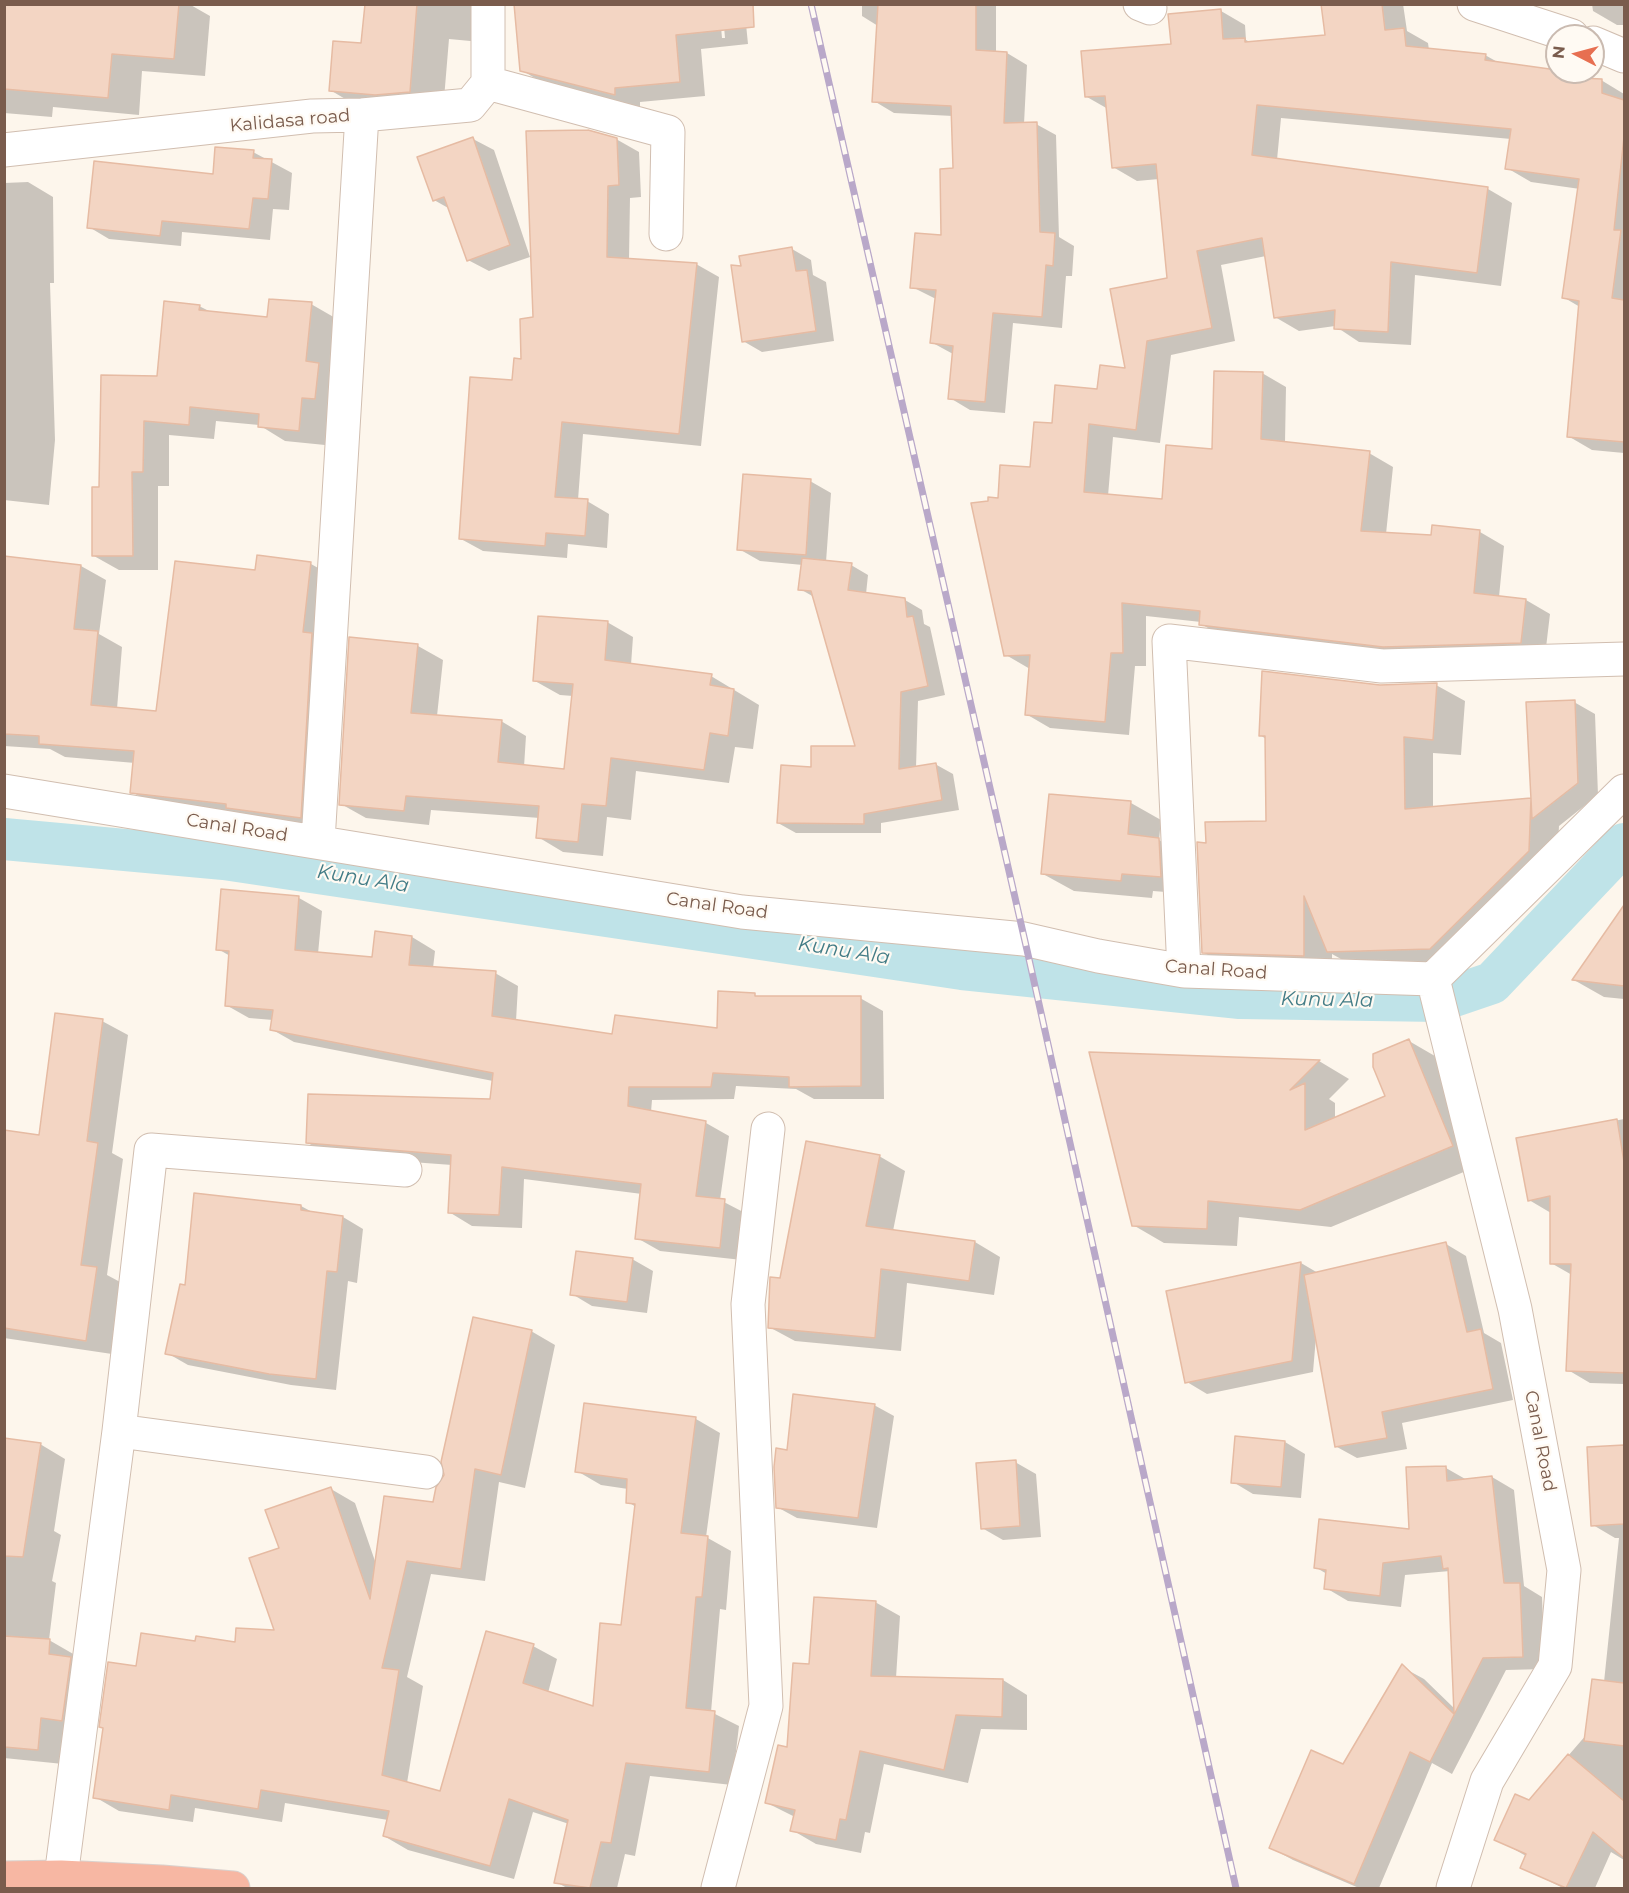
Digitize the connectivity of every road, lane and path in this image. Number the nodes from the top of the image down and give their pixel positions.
1 (488, 4) edge
2 (1474, 4) edge
3 (1545, 27) edge
4 (1605, 48) edge
5 (1624, 56) edge
6 (488, 83) junction
7 (362, 115) junction
8 (4, 150) edge
9 (666, 234) dead end
10 (1624, 658) edge
11 (4, 791) edge
12 (1624, 791) edge
13 (318, 841) junction
14 (1184, 971) junction
15 (1433, 979) junction
16 (768, 1129) dead end
17 (405, 1170) dead end
18 (119, 1431) junction
19 (426, 1472) dead end
20 (61, 1877) junction
21 (4, 1878) edge
22 (232, 1888) edge
23 (718, 1888) edge
24 (1453, 1888) edge

1 - 6 street
2 - 3 street
4 - 5 street
6 - 7 street, Kalidasa road
6 - 9 street
7 - 8 street, Kalidasa road
7 - 13 street
10 - 14 street
11 - 13 street, Canal Road
12 - 15 street
13 - 14 street, Canal Road
14 - 15 street, Canal Road
15 - 24 street, Canal Road
16 - 23 street
17 - 18 street
18 - 19 street
18 - 20 street
20 - 21 highway
20 - 22 highway

